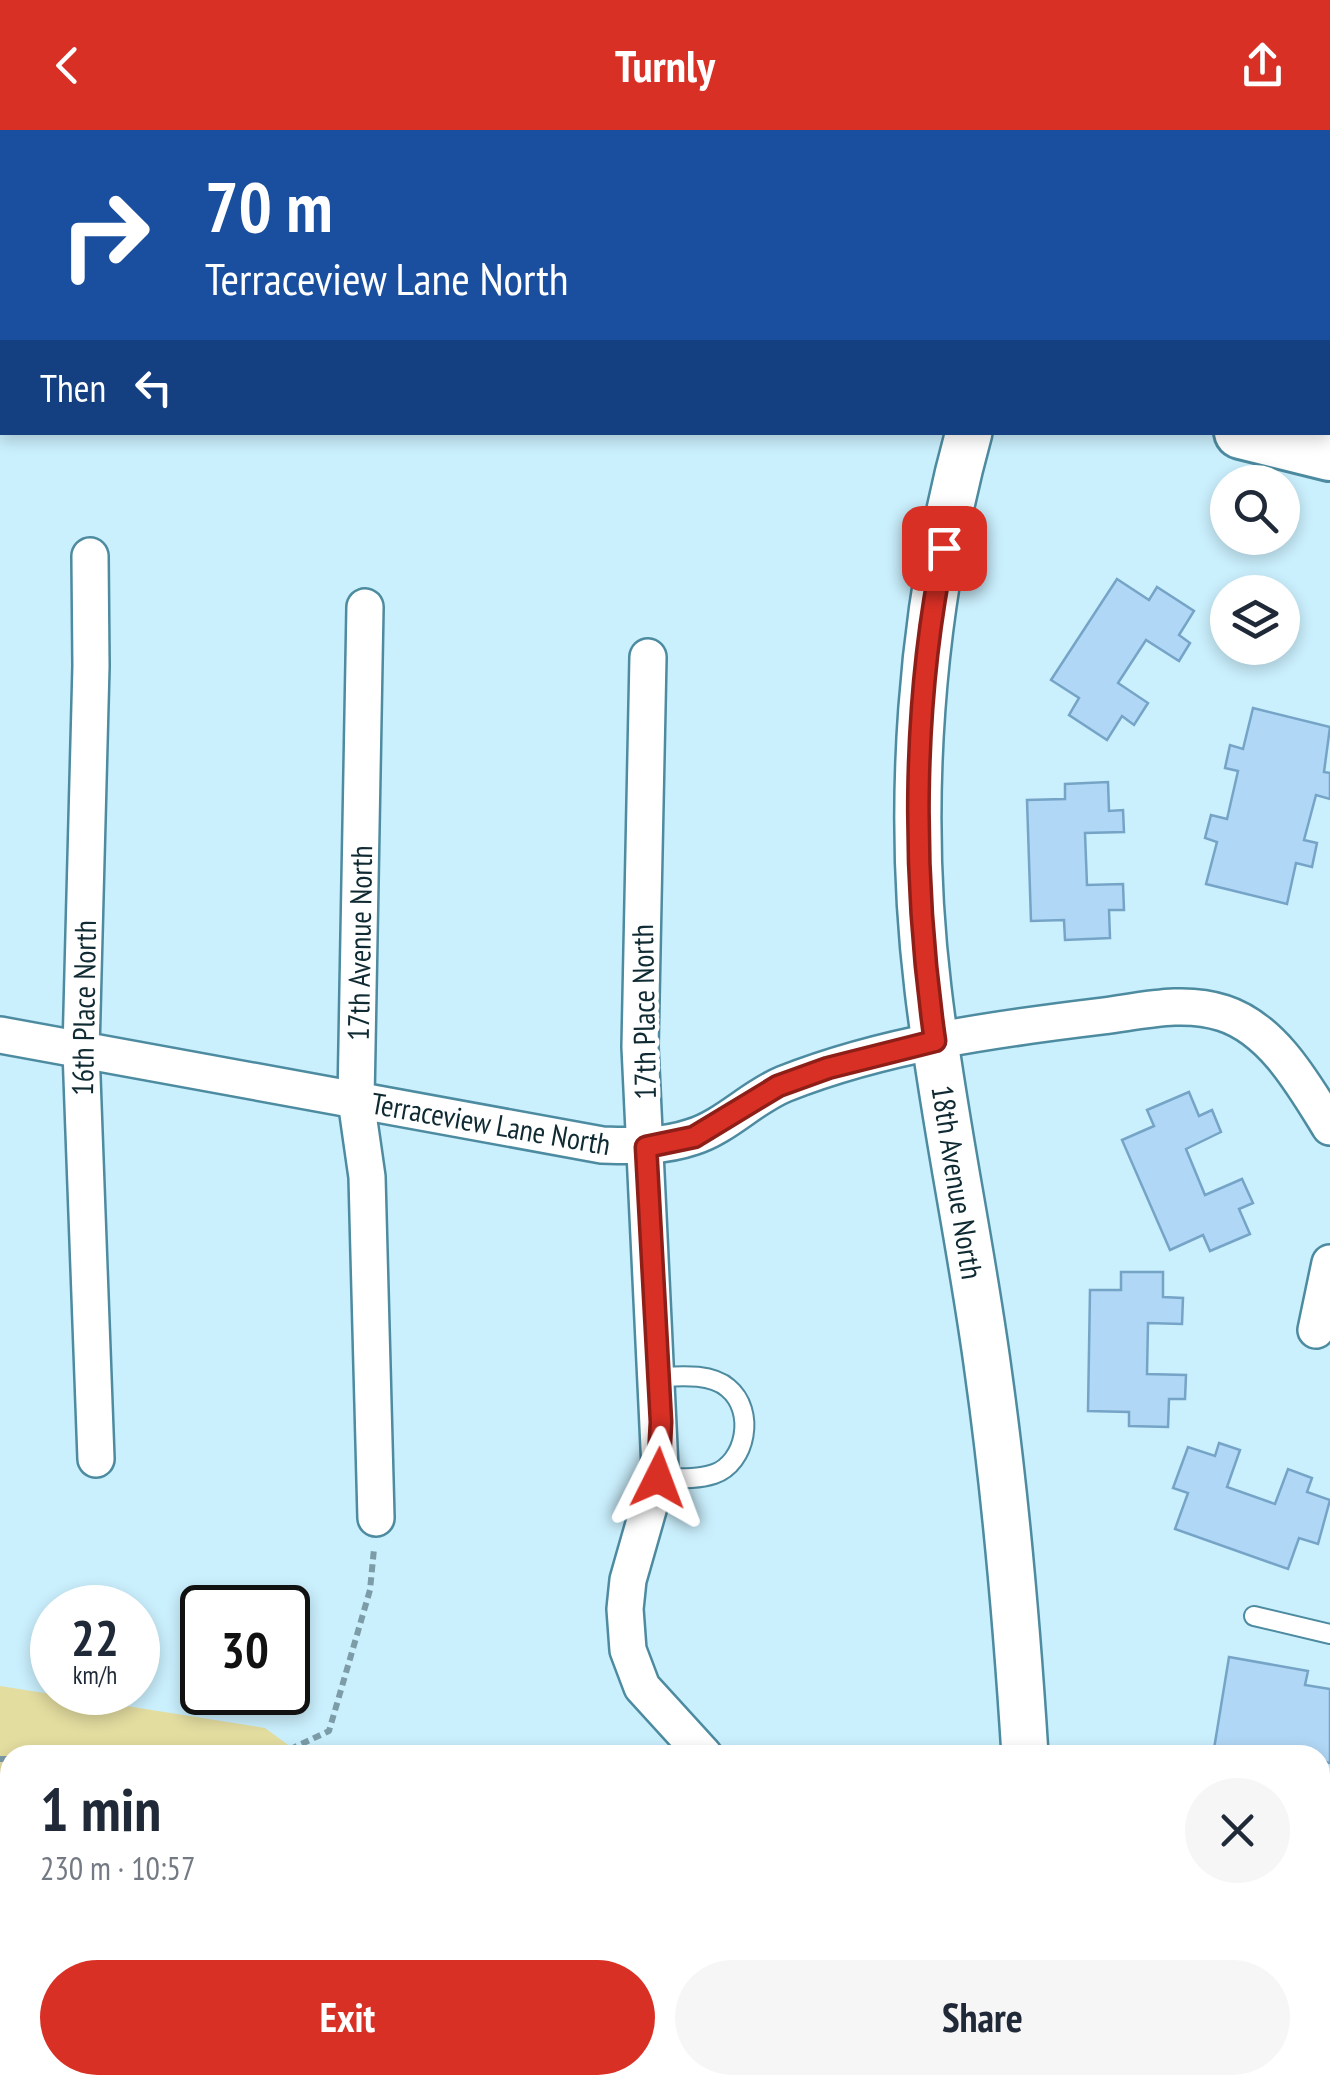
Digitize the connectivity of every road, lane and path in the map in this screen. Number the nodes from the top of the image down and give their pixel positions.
1 (969, 435) edge
2 (1252, 435) edge
3 (1330, 454) edge
4 (90, 556) dead end
5 (365, 607) dead end
6 (648, 657) dead end
7 (0, 1035) edge
8 (935, 1041) junction
9 (81, 1050) junction
10 (356, 1100) junction
11 (1330, 1127) edge
12 (646, 1147) junction
13 (1330, 1263) edge
14 (1323, 1332) edge
15 (659, 1377) junction
16 (96, 1459) dead end
17 (658, 1478) junction
18 (376, 1518) joint
19 (1254, 1616) dead end
20 (1330, 1634) edge
21 (299, 1745) edge
22 (695, 1745) edge
23 (1024, 1745) edge

1 - 8 street, 18th Avenue North
2 - 3 main road
4 - 9 street, 16th Place North
5 - 10 street, 17th Avenue North
6 - 12 street, 17th Place North
7 - 9 street, Terraceview Lane North
8 - 11 street, Terraceview Lane North
8 - 12 street, Terraceview Lane North
8 - 23 street, 18th Avenue North
9 - 10 street, Terraceview Lane North
9 - 16 street, 16th Place North
10 - 12 street, Terraceview Lane North
10 - 18 street, 17th Avenue North
12 - 15 street, 17th Place North
13 - 14 street
15 - 17 street, 17th Place North
15 - 17 lane
17 - 22 street, 17th Place North
18 - 21 path
19 - 20 lane

